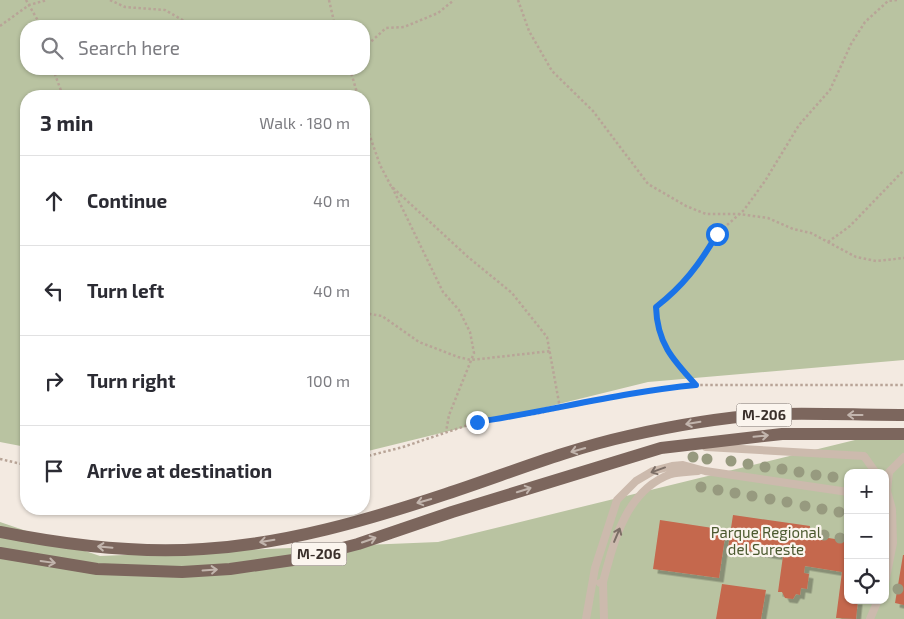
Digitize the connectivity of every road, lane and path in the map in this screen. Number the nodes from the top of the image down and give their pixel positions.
1 (26, 0) edge
2 (47, 0) edge
3 (110, 0) edge
4 (329, 0) edge
5 (454, 0) edge
6 (518, 0) edge
7 (898, 0) edge
8 (29, 5) junction
9 (40, 20) edge
10 (182, 20) edge
11 (334, 20) edge
12 (0, 26) edge
13 (370, 43) edge
14 (55, 75) edge
15 (352, 75) edge
16 (61, 90) edge
17 (356, 90) edge
18 (370, 136) edge
19 (904, 170) edge
20 (391, 186) junction
21 (740, 214) junction
22 (828, 242) junction
23 (904, 258) edge
24 (370, 314) edge
25 (551, 352) junction
26 (472, 360) junction
27 (904, 384) edge
28 (696, 385) junction
29 (560, 408) junction
30 (904, 415) edge
31 (446, 432) junction
32 (904, 434) edge
33 (684, 444) junction
34 (370, 454) edge
35 (904, 457) edge
36 (0, 459) edge
37 (20, 463) edge
38 (873, 469) edge
39 (706, 471) junction
40 (844, 491) edge
41 (892, 520) junction
42 (889, 523) edge
43 (0, 532) edge
44 (0, 553) edge
45 (889, 563) edge
46 (603, 582) junction
47 (591, 585) junction
48 (875, 604) edge
49 (586, 619) edge
50 (604, 619) edge
51 (870, 619) edge

1 - 8 path
2 - 8 path
3 - 10 path
4 - 11 path
5 - 13 path
6 - 21 path
7 - 21 path
8 - 9 path
8 - 12 path
14 - 16 path
15 - 17 path
18 - 20 path
19 - 22 path
20 - 25 path
20 - 26 path
21 - 22 path
21 - 28 path
22 - 23 path
24 - 26 path
25 - 26 path
25 - 29 path
26 - 31 path
27 - 28 path
28 - 29 path
29 - 31 path
30 -> 43 main road, M-206
31 - 34 path
33 -> 32 main road, M-206
33 - 38 lane
44 -> 33 main road, M-206
35 - 41 lane
36 - 37 path
39 - 40 lane
46 -> 39 lane
39 -> 47 lane
41 - 42 lane
41 - 45 lane
46 - 47 lane
46 - 50 lane
47 - 49 lane
48 - 51 lane

